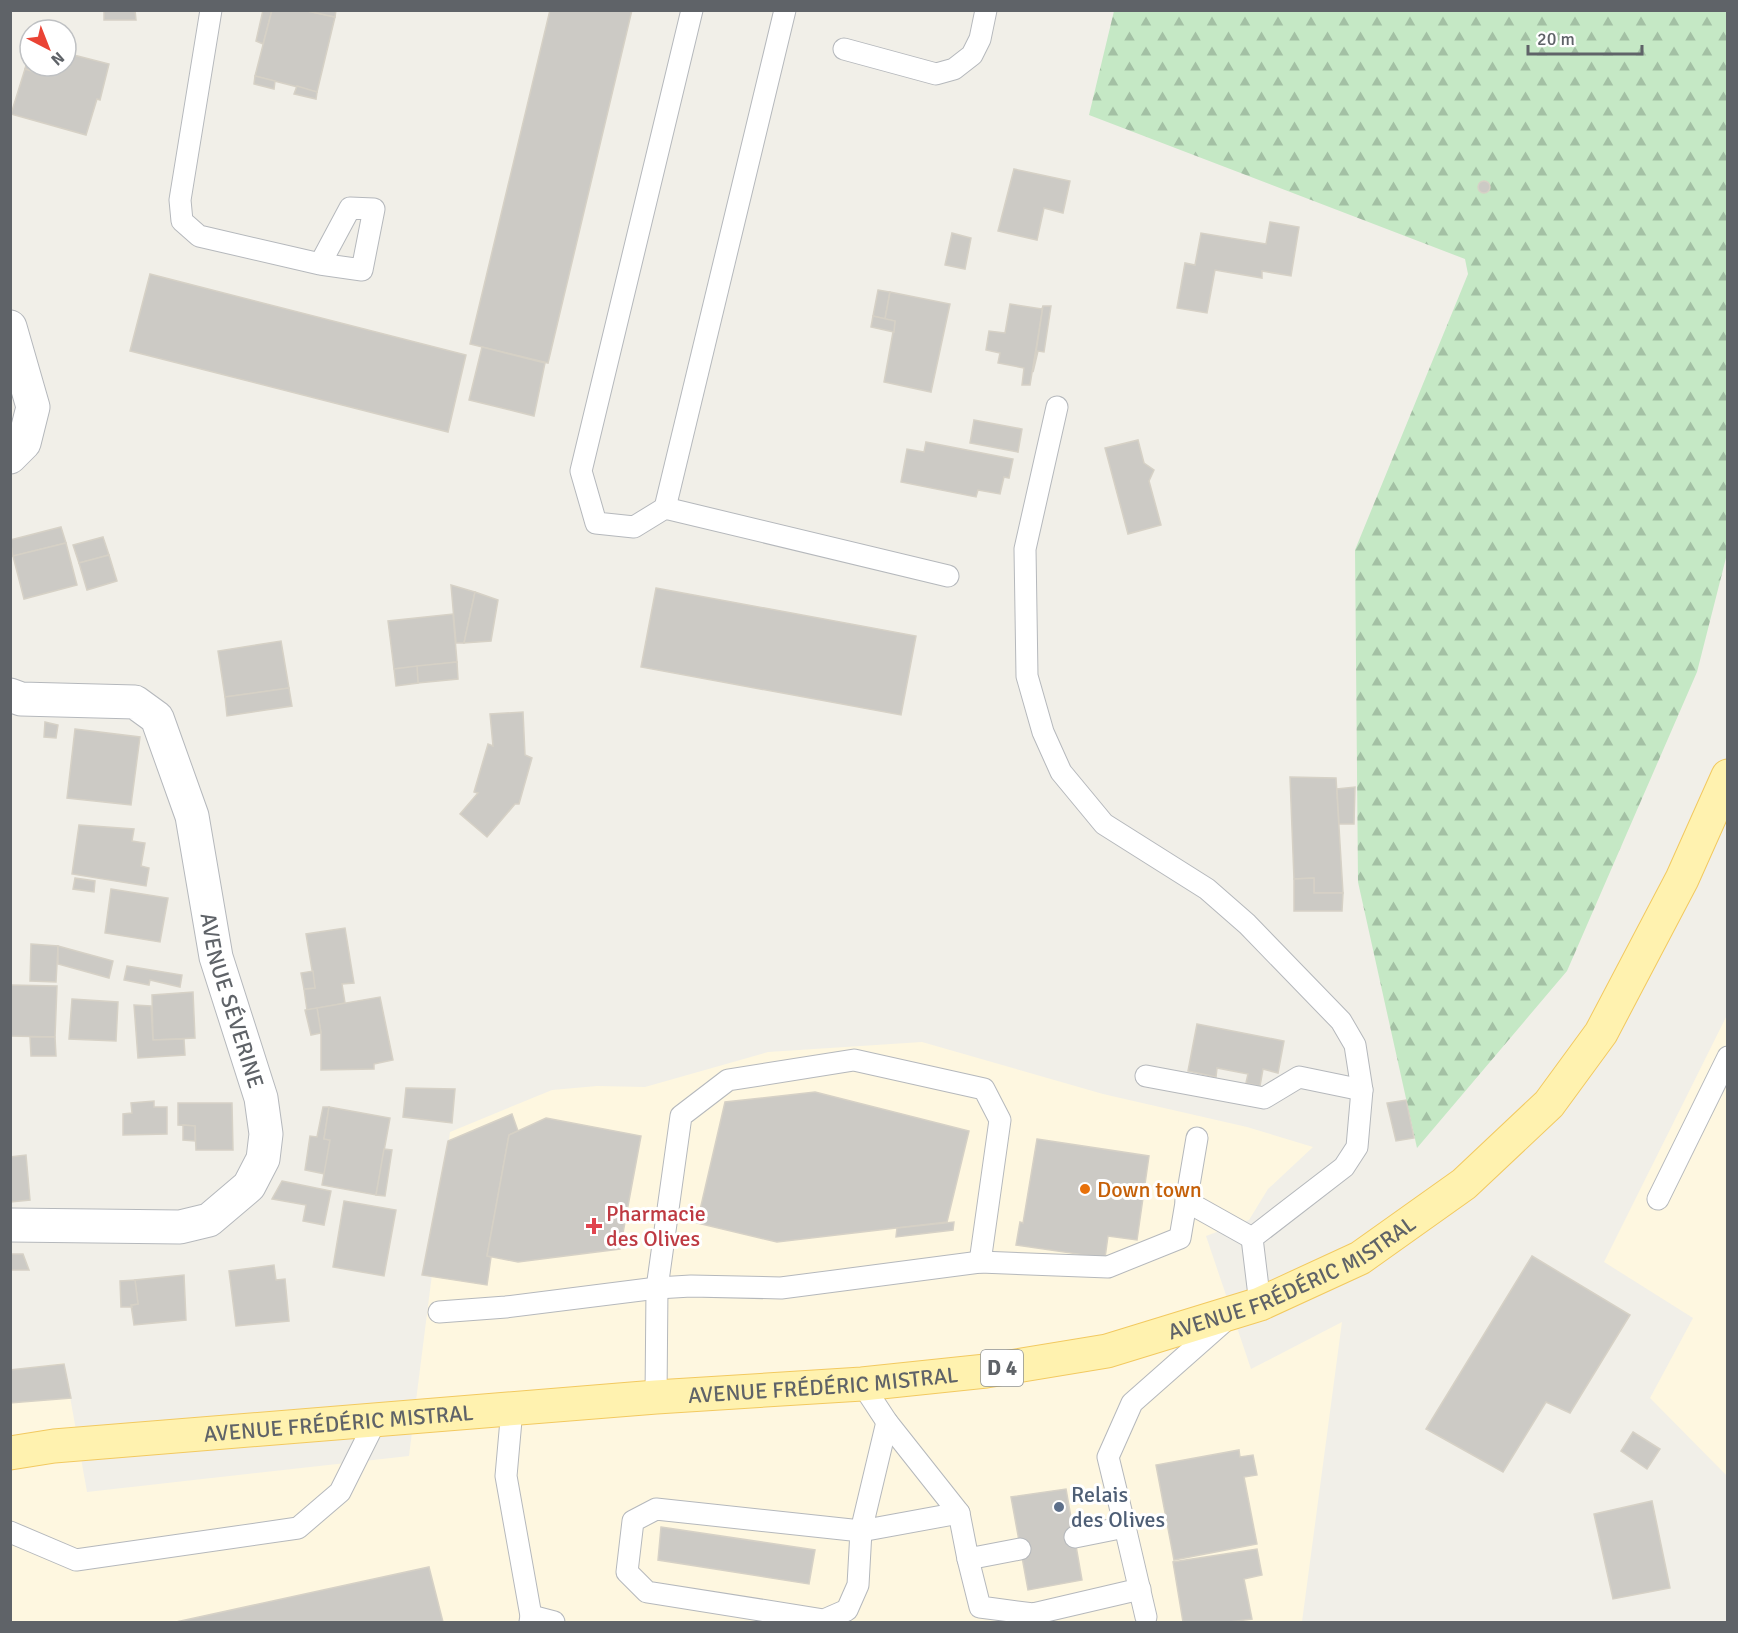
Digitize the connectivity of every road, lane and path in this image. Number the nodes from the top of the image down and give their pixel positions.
1 (212, 10) edge
2 (692, 10) edge
3 (785, 10) edge
4 (986, 10) edge
5 (844, 49) dead end
6 (320, 264) dead end
7 (10, 327) edge
8 (1057, 407) dead end
9 (10, 457) edge
10 (665, 508) junction
11 (948, 576) dead end
12 (10, 695) edge
13 (1728, 776) edge
14 (1728, 1057) edge
15 (1146, 1076) dead end
16 (1362, 1090) junction
17 (1197, 1138) dead end
18 (1658, 1199) dead end
19 (1186, 1201) junction
20 (10, 1225) edge
21 (1252, 1238) junction
22 (980, 1262) junction
23 (657, 1288) junction
24 (1247, 1308) junction
25 (439, 1312) dead end
26 (862, 1384) junction
27 (656, 1397) junction
28 (512, 1409) junction
29 (376, 1420) junction
30 (887, 1422) junction
31 (10, 1453) edge
32 (959, 1513) junction
33 (1125, 1527) junction
34 (861, 1531) junction
35 (10, 1532) edge
36 (1075, 1537) dead end
37 (1020, 1549) dead end
38 (968, 1559) junction
39 (1140, 1589) junction
40 (1146, 1617) dead end
41 (531, 1619) edge
42 (554, 1623) edge

1 - 6 lane
2 - 10 lane
3 - 10 lane
4 - 5 lane
7 - 9 street
8 - 16 lane
10 - 11 lane
12 - 20 street, AVENUE SÉVERINE
13 - 24 main road, AVENUE FRÉDÉRIC MISTRAL / D 4
14 - 18 lane
15 - 16 lane
16 - 21 lane
17 - 19 lane
19 - 21 lane
19 - 22 lane
21 - 24 lane
22 - 23 lane
22 - 23 lane
23 - 25 lane
23 - 27 lane
24 - 26 main road, AVENUE FRÉDÉRIC MISTRAL / D 4
24 - 33 lane
26 - 27 main road, AVENUE FRÉDÉRIC MISTRAL / D 4
26 - 30 lane
27 - 28 main road, AVENUE FRÉDÉRIC MISTRAL / D 4
28 - 29 main road, AVENUE FRÉDÉRIC MISTRAL / D 4
28 - 41 lane
29 - 31 main road, AVENUE FRÉDÉRIC MISTRAL / D 4
29 - 35 lane
30 - 32 lane
30 - 34 lane
32 - 34 lane
32 - 38 lane
33 - 36 lane
33 - 39 lane
34 - 34 lane
37 - 38 lane
38 - 39 lane
39 - 40 lane
41 - 42 lane

